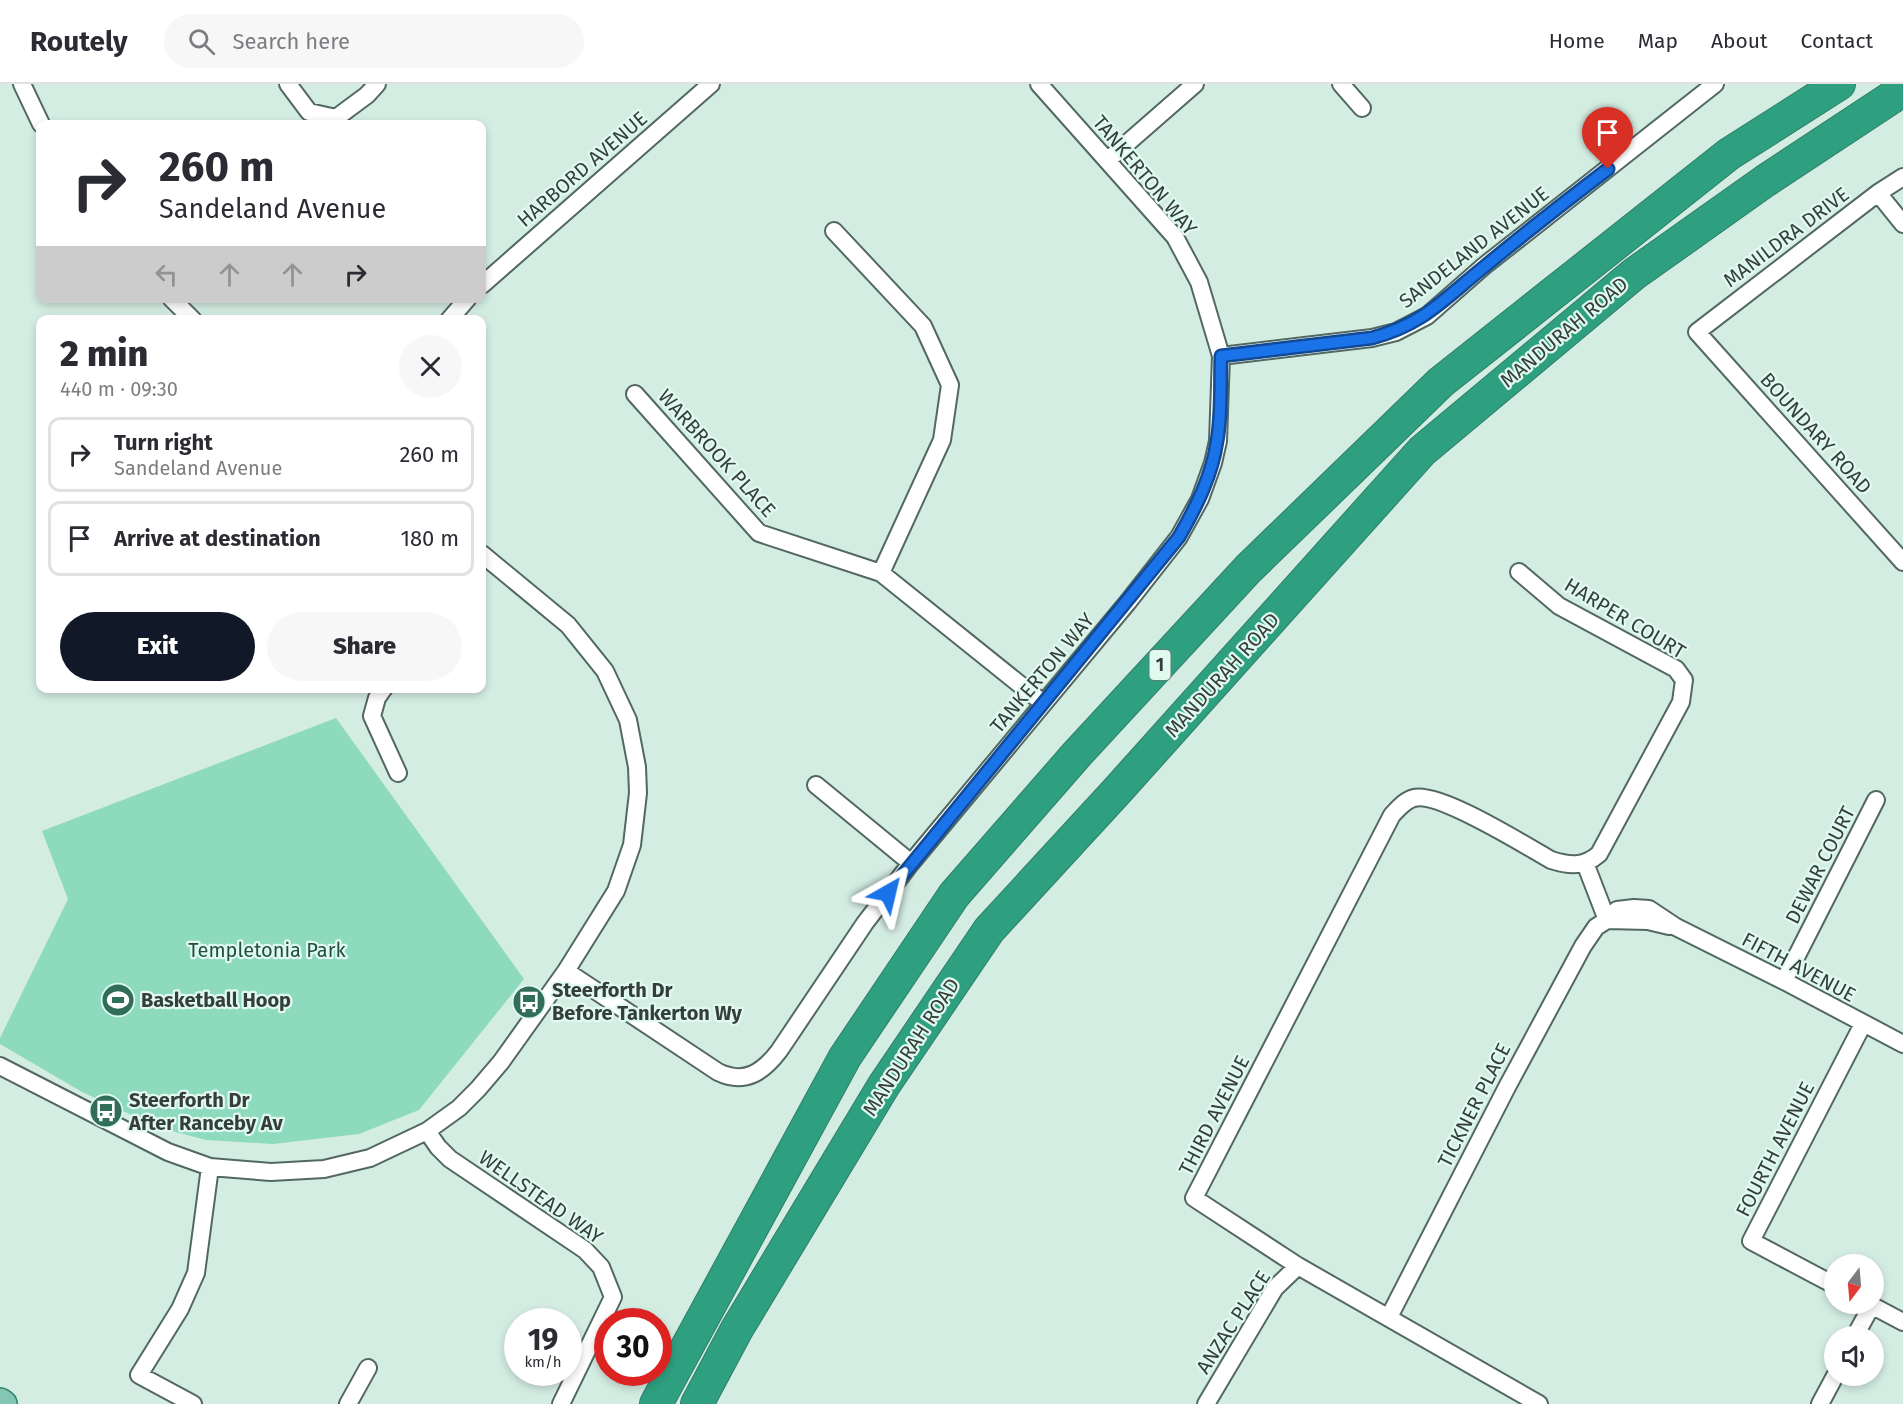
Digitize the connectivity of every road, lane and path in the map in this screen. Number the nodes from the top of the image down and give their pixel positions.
1 (22, 84) edge
2 (288, 84) edge
3 (377, 84) edge
4 (711, 84) edge
5 (1039, 84) edge
6 (1195, 84) edge
7 (1341, 84) edge
8 (1715, 84) edge
9 (1839, 84) edge
10 (1903, 90) edge
11 (1362, 108) dead end
12 (39, 120) edge
13 (1108, 159) junction
14 (1903, 177) edge
15 (1878, 193) junction
16 (1903, 224) edge
17 (834, 231) dead end
18 (486, 281) edge
19 (176, 303) edge
20 (464, 303) edge
21 (188, 315) edge
22 (453, 315) edge
23 (1697, 332) joint
24 (1221, 356) junction
25 (635, 394) dead end
26 (486, 558) edge
27 (1903, 562) edge
28 (1519, 572) dead end
29 (881, 573) junction
30 (380, 693) edge
31 (1044, 703) junction
32 (398, 773) dead end
33 (816, 785) dead end
34 (1876, 800) dead end
35 (911, 863) junction
36 (1585, 863) junction
37 (1607, 920) junction
38 (567, 971) junction
39 (1784, 981) junction
40 (1863, 1024) junction
41 (1903, 1044) edge
42 (0, 1066) edge
43 (427, 1131) junction
44 (210, 1167) junction
45 (1298, 1266) junction
46 (1824, 1280) edge
47 (1884, 1312) edge
48 (1389, 1317) junction
49 (1903, 1322) edge
50 (368, 1368) dead end
51 (1830, 1386) edge
52 (193, 1404) edge
53 (348, 1404) edge
54 (561, 1404) edge
55 (656, 1404) edge
56 (697, 1404) edge
57 (1206, 1404) edge
58 (1539, 1404) edge
59 (1820, 1404) edge

1 - 12 street
2 - 3 street
4 - 18 street, HARBORD AVENUE
5 - 13 street, TANKERTON WAY
6 - 13 street
7 - 11 street
8 - 24 street, SANDELAND AVENUE
9 - 55 highway, MANDURAH ROAD / 1
10 - 56 highway, MANDURAH ROAD
13 - 24 street, TANKERTON WAY
14 - 15 street, MANILDRA DRIVE
15 - 16 street
15 - 23 street, MANILDRA DRIVE
17 - 29 street
19 - 21 street
20 - 22 street
23 - 27 street, BOUNDARY ROAD
24 - 31 street, TANKERTON WAY
25 - 29 street, WARBROOK PLACE
26 - 38 street
28 - 36 street, HARPER COURT
29 - 31 street, WARBROOK PLACE
30 - 32 street
31 - 35 street, TANKERTON WAY
33 - 35 street
34 - 39 street, DEWAR COURT
35 - 38 street, TANKERTON WAY
36 - 37 street
36 - 45 street, THIRD AVENUE
37 - 39 street, FIFTH AVENUE
37 - 48 street, TICKNER PLACE
38 - 43 street
39 - 40 street, FIFTH AVENUE
40 - 41 street, FIFTH AVENUE
40 - 46 street, FOURTH AVENUE
42 - 44 street
43 - 44 street
43 - 54 street, WELLSTEAD WAY
44 - 52 street
45 - 48 street, THIRD AVENUE
45 - 57 street, ANZAC PLACE
47 - 49 street
48 - 58 street, THIRD AVENUE
50 - 53 street
51 - 59 street

